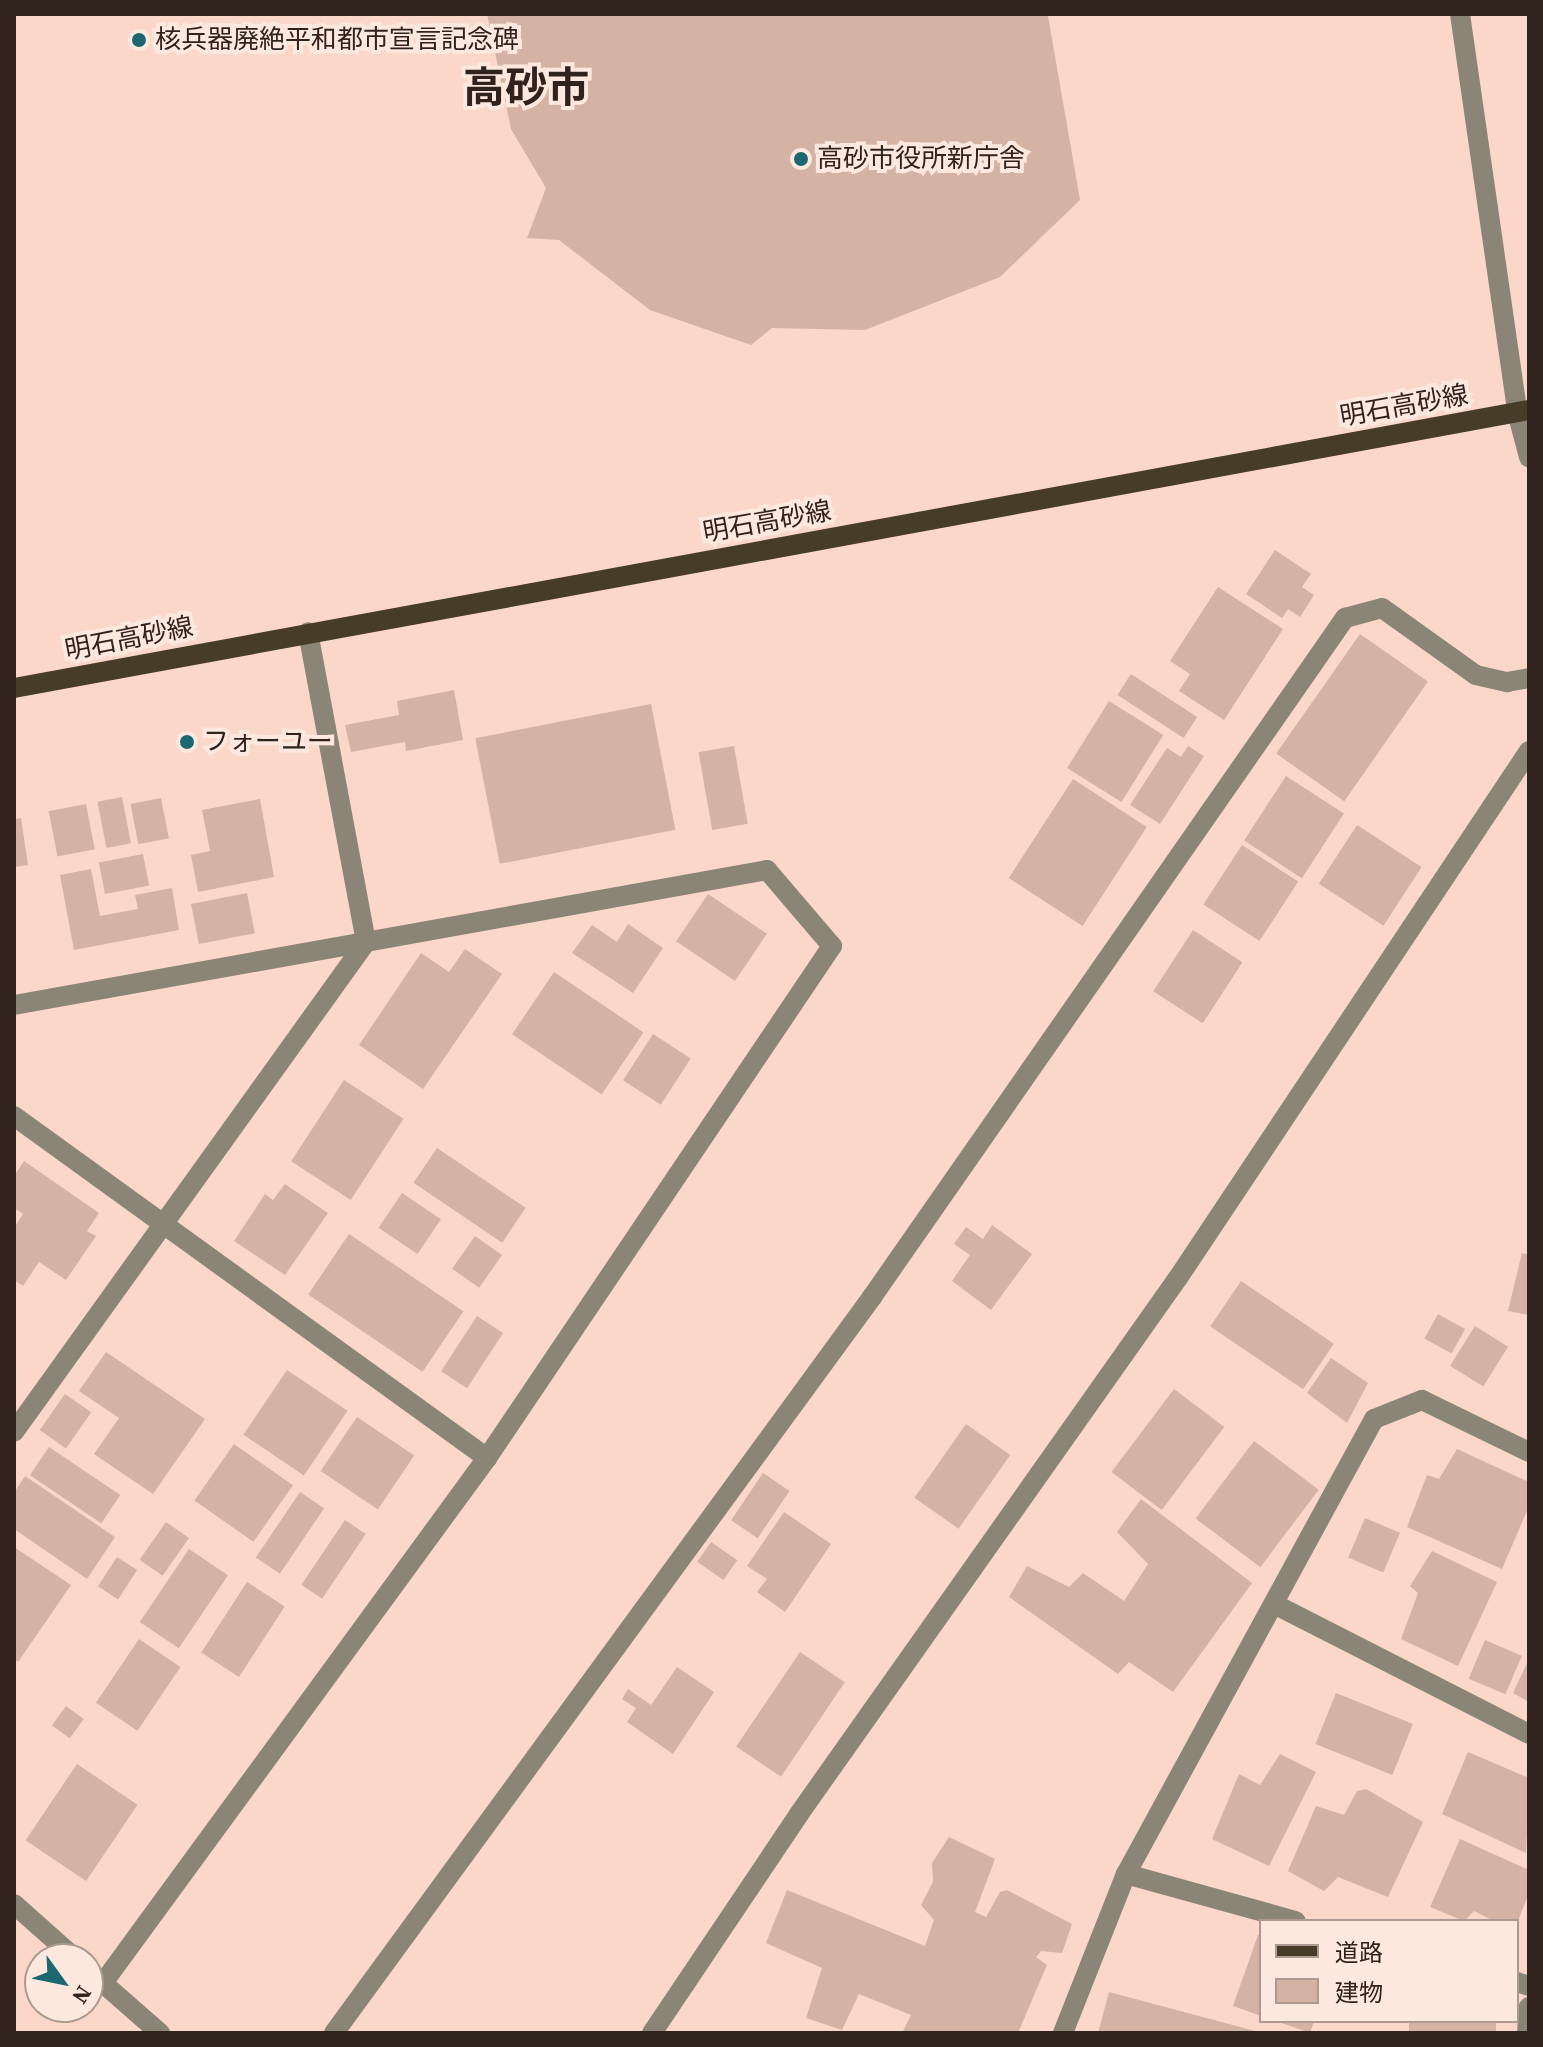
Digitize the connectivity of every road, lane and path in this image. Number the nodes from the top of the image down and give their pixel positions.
1 (1460, 14) edge
2 (1523, 411) edge
3 (1529, 457) edge
4 (308, 632) junction
5 (1529, 678) edge
6 (14, 688) edge
7 (1529, 751) edge
8 (366, 942) junction
9 (14, 1005) edge
10 (14, 1116) edge
11 (163, 1223) junction
12 (14, 1432) edge
13 (1529, 1452) edge
14 (487, 1458) junction
15 (1274, 1604) junction
16 (1529, 1734) edge
17 (1126, 1874) junction
18 (14, 1904) edge
19 (1289, 1919) edge
20 (58, 1943) edge
21 (104, 1965) edge
22 (104, 1983) edge
23 (1529, 2007) edge
24 (160, 2033) edge
25 (334, 2033) edge
26 (652, 2033) edge
27 (1063, 2033) edge
28 (1527, 2033) edge

1 - 2 street
2 - 3 street
2 - 4 main road, 明石高砂線
4 - 6 main road, 明石高砂線
4 - 8 street
5 - 25 street
7 - 26 street
8 - 9 street
8 - 11 street
8 - 14 street
10 - 11 street
11 - 12 street
11 - 14 street
13 - 15 street
14 - 21 street
15 - 16 street
15 - 17 street
17 - 19 street
17 - 27 street
18 - 20 street
22 - 24 street
23 - 28 street

